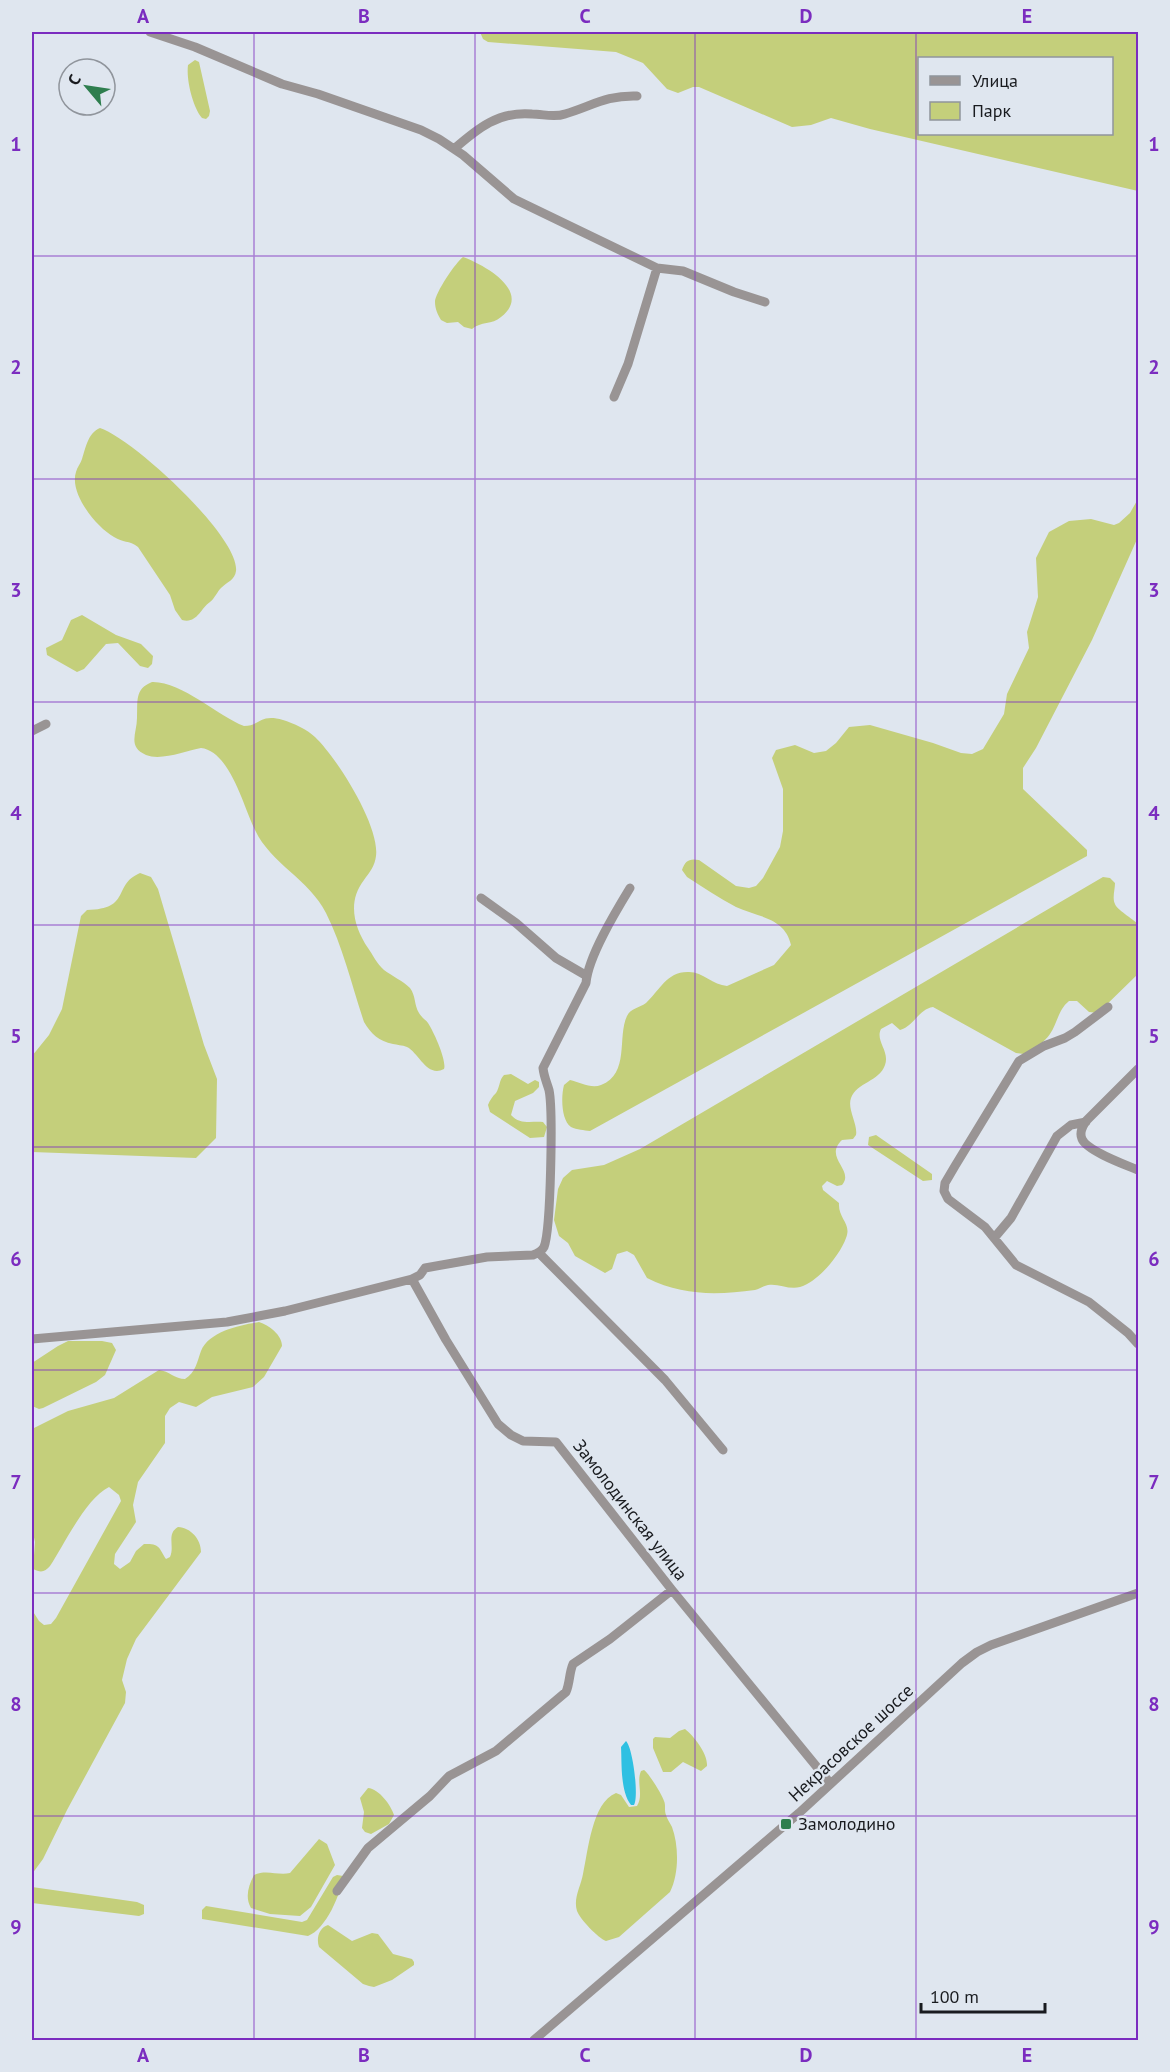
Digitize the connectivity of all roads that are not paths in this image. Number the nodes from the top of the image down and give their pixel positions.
1 (150, 32) edge
2 (637, 96) dead end
3 (454, 149) junction
4 (657, 268) junction
5 (765, 302) dead end
6 (615, 397) dead end
7 (46, 724) dead end
8 (32, 731) edge
9 (630, 888) dead end
10 (481, 898) dead end
11 (587, 976) junction
12 (1108, 1007) dead end
13 (1138, 1069) edge
14 (1086, 1122) junction
15 (1138, 1170) edge
16 (995, 1237) junction
17 (539, 1253) junction
18 (412, 1279) junction
19 (32, 1339) edge
20 (1138, 1344) edge
21 (723, 1450) dead end
22 (672, 1590) junction
23 (1138, 1593) edge
24 (830, 1783) junction
25 (337, 1891) dead end
26 (534, 2040) edge

1 - 3 street
2 - 3 street
3 - 4 street
4 - 5 street
4 - 6 street
7 - 8 street
9 - 11 street
10 - 11 street
11 - 17 street
12 - 16 street
13 - 14 street
14 - 15 street
14 - 16 street
16 - 20 street
17 - 18 street
17 - 21 street
18 - 19 street
18 - 22 street, Замолодинская улица
22 - 24 street, Замолодинская улица
22 - 25 street
23 - 24 street, Некрасовское шоссе
24 - 26 street, Некрасовское шоссе

